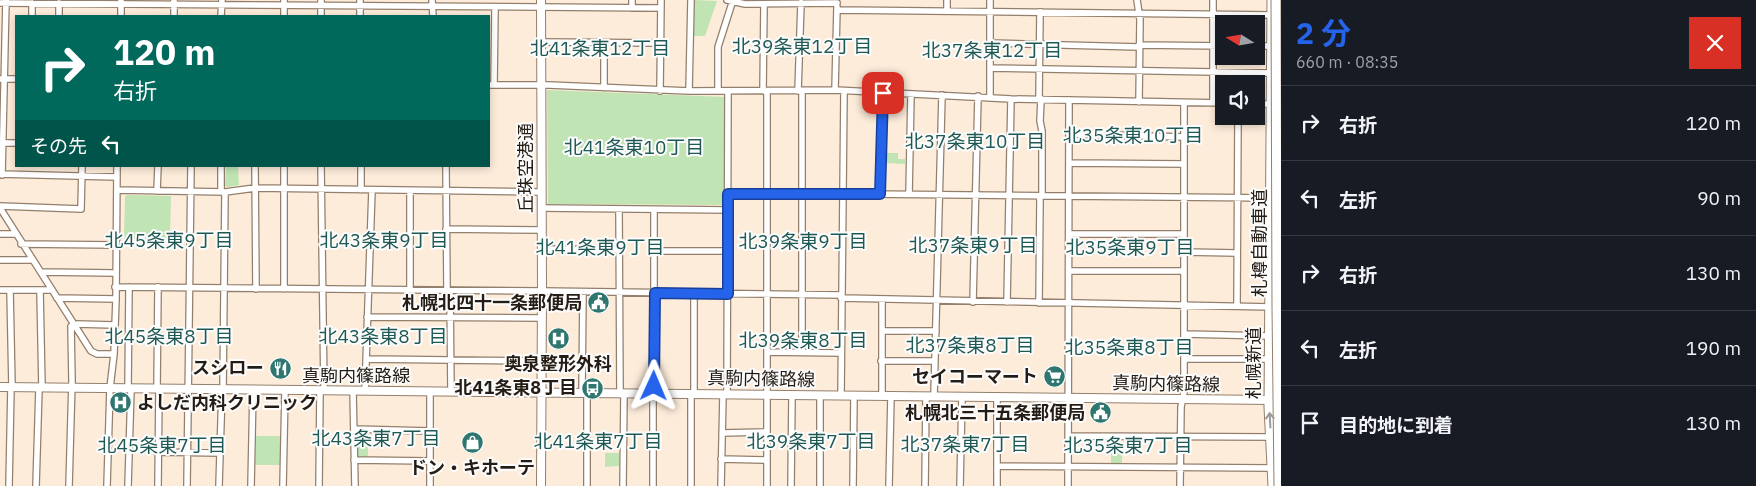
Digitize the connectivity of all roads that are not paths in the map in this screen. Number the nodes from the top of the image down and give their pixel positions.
1 (470, 0) edge
2 (632, 0) edge
3 (662, 0) edge
4 (691, 0) edge
5 (731, 0) edge
6 (947, 0) edge
7 (990, 0) edge
8 (1138, 0) edge
9 (1213, 0) edge
10 (1272, 0) edge
11 (1276, 0) edge
12 (4, 2) edge
13 (121, 2) edge
14 (174, 2) edge
15 (222, 2) edge
16 (284, 2) edge
17 (767, 2) edge
18 (799, 2) edge
19 (32, 3) junction
20 (59, 3) junction
21 (321, 3) edge
22 (360, 3) edge
23 (395, 3) edge
24 (432, 3) edge
25 (541, 4) edge
26 (837, 4) edge
27 (470, 7) junction
28 (494, 8) junction
29 (632, 8) junction
30 (661, 8) junction
31 (947, 11) junction
32 (990, 12) junction
33 (1040, 12) junction
34 (1138, 13) junction
35 (1213, 14) junction
36 (32, 15) edge
37 (59, 15) edge
38 (121, 15) edge
39 (174, 15) edge
40 (222, 15) edge
41 (284, 15) edge
42 (1276, 15) edge
43 (540, 42) junction
44 (604, 43) junction
45 (661, 43) junction
46 (991, 44) junction
47 (1040, 45) junction
48 (491, 46) edge
49 (1139, 46) junction
50 (1213, 46) junction
51 (1265, 46) edge
52 (1271, 46) junction
53 (990, 68) junction
54 (1040, 69) junction
55 (1139, 71) junction
56 (1213, 72) junction
57 (1271, 73) junction
58 (3, 79) edge
59 (491, 85) edge
60 (541, 85) junction
61 (604, 88) junction
62 (836, 90) junction
63 (660, 91) junction
64 (718, 91) junction
65 (728, 91) junction
66 (765, 91) junction
67 (800, 91) junction
68 (844, 91) junction
69 (689, 92) junction
70 (883, 93) junction
71 (911, 94) junction
72 (942, 95) junction
73 (978, 96) junction
74 (990, 97) junction
75 (1011, 99) junction
76 (1040, 99) junction
77 (1068, 100) junction
78 (1139, 102) junction
79 (1184, 103) junction
80 (1213, 103) joint
81 (1265, 104) edge
82 (1271, 104) junction
83 (1238, 125) edge
84 (1068, 134) junction
85 (1184, 137) junction
86 (3, 143) junction
87 (15, 143) edge
88 (1069, 163) junction
89 (1184, 164) junction
90 (82, 167) edge
91 (117, 167) edge
92 (158, 167) edge
93 (191, 167) edge
94 (221, 167) edge
95 (255, 167) edge
96 (284, 167) edge
97 (321, 167) edge
98 (361, 167) edge
99 (446, 167) edge
100 (1, 174) edge
101 (82, 176) junction
102 (117, 177) junction
103 (255, 188) junction
104 (284, 189) junction
105 (321, 189) junction
106 (117, 190) junction
107 (157, 190) junction
108 (362, 190) junction
109 (372, 190) junction
110 (191, 191) junction
111 (410, 191) junction
112 (223, 192) junction
113 (446, 192) junction
114 (542, 192) junction
115 (767, 193) junction
116 (842, 193) junction
117 (728, 194) junction
118 (803, 194) junction
119 (880, 194) junction
120 (909, 194) junction
121 (939, 194) junction
122 (976, 195) junction
123 (1009, 195) junction
124 (1040, 196) junction
125 (1069, 197) junction
126 (1184, 198) junction
127 (1271, 198) junction
128 (1237, 199) junction
129 (1281, 199) edge
130 (0, 207) edge
131 (542, 208) junction
132 (619, 210) junction
133 (654, 210) junction
134 (728, 210) junction
135 (446, 229) junction
136 (542, 230) junction
137 (0, 234) edge
138 (15, 234) junction
139 (1069, 234) junction
140 (1184, 234) junction
141 (22, 244) junction
142 (116, 245) junction
143 (542, 249) junction
144 (619, 250) junction
145 (655, 251) junction
146 (728, 251) junction
147 (1184, 252) junction
148 (1237, 253) junction
149 (0, 260) edge
150 (33, 260) junction
151 (1069, 271) junction
152 (1184, 271) junction
153 (41, 272) junction
154 (115, 274) junction
155 (115, 287) junction
156 (129, 287) junction
157 (158, 288) junction
158 (190, 288) junction
159 (224, 288) junction
160 (256, 288) junction
161 (323, 288) junction
162 (284, 289) junction
163 (369, 289) junction
164 (0, 290) edge
165 (10, 290) junction
166 (40, 290) junction
167 (52, 290) junction
168 (410, 290) junction
169 (449, 290) junction
170 (542, 291) junction
171 (583, 292) junction
172 (620, 293) junction
173 (655, 293) junction
174 (694, 294) junction
175 (728, 294) junction
176 (767, 295) junction
177 (802, 295) junction
178 (841, 297) junction
179 (57, 298) junction
180 (116, 299) junction
181 (882, 299) junction
182 (937, 301) junction
183 (973, 302) junction
184 (1006, 302) junction
185 (1039, 303) junction
186 (1069, 304) junction
187 (1184, 304) junction
188 (1237, 305) junction
189 (1270, 306) junction
190 (1281, 308) edge
191 (367, 317) junction
192 (450, 317) junction
193 (542, 318) junction
194 (73, 324) junction
195 (114, 325) junction
196 (882, 331) junction
197 (936, 331) junction
198 (1184, 334) junction
199 (1270, 336) junction
200 (766, 352) junction
201 (802, 352) junction
202 (841, 353) junction
203 (114, 354) junction
204 (367, 359) junction
205 (1184, 359) junction
206 (1270, 359) junction
207 (451, 361) junction
208 (541, 361) junction
209 (881, 361) junction
210 (935, 361) junction
211 (0, 387) edge
212 (11, 387) junction
213 (40, 388) junction
214 (72, 388) junction
215 (110, 388) junction
216 (130, 389) junction
217 (158, 389) junction
218 (187, 389) junction
219 (222, 390) junction
220 (253, 390) junction
221 (286, 391) junction
222 (322, 391) junction
223 (365, 391) junction
224 (353, 392) junction
225 (430, 392) junction
226 (451, 392) junction
227 (541, 392) junction
228 (585, 393) junction
229 (622, 394) junction
230 (653, 394) junction
231 (693, 394) junction
232 (725, 395) junction
233 (841, 395) junction
234 (766, 396) junction
235 (792, 396) junction
236 (820, 396) junction
237 (854, 396) junction
238 (887, 396) junction
239 (930, 396) junction
240 (962, 397) junction
241 (997, 397) junction
242 (1069, 398) junction
243 (1182, 399) junction
244 (1270, 400) junction
245 (1281, 400) edge
246 (354, 429) junction
247 (430, 431) junction
248 (766, 432) junction
249 (722, 433) junction
250 (1069, 436) junction
251 (1180, 437) junction
252 (1271, 437) junction
253 (157, 452) junction
254 (187, 452) junction
255 (220, 453) junction
256 (721, 459) junction
257 (354, 460) junction
258 (766, 460) junction
259 (430, 461) junction
260 (997, 466) junction
261 (1069, 467) junction
262 (1180, 467) junction
263 (1272, 468) junction
264 (9, 486) edge
265 (36, 486) edge
266 (69, 486) edge
267 (107, 486) edge
268 (128, 486) edge
269 (158, 486) edge
270 (187, 486) edge
271 (220, 486) edge
272 (251, 486) edge
273 (284, 486) edge
274 (319, 486) edge
275 (355, 486) edge
276 (430, 486) edge
277 (541, 486) edge
278 (587, 486) edge
279 (623, 486) edge
280 (653, 486) edge
281 (691, 486) edge
282 (720, 486) edge
283 (766, 486) edge
284 (792, 486) edge
285 (820, 486) edge
286 (853, 486) edge
287 (889, 486) edge
288 (925, 486) edge
289 (960, 486) edge
290 (996, 486) edge
291 (1068, 486) edge
292 (1180, 486) edge
293 (1273, 486) edge
294 (1279, 486) edge

1 - 27 street
2 - 29 street
3 - 30 street
4 - 69 street
5 - 17 street
5 - 64 street
6 - 31 street
7 - 32 street
8 - 34 street
9 - 35 street
10 - 42 highway, 札幌新道
11 - 294 highway, 札樽自動車道, bridge
12 - 19 street
12 - 58 street
13 - 14 street
13 - 20 street
13 - 38 street
14 - 15 street
14 - 39 street
15 - 16 street
15 - 40 street
16 - 21 street
16 - 41 street
17 - 18 street
17 - 66 street
18 - 26 street
18 - 67 street
19 - 20 street
19 - 36 street
20 - 37 street
21 - 22 street
22 - 23 street
23 - 24 street
24 - 27 street
25 - 28 street
25 - 29 street
25 - 43 main road, 丘珠空港通
26 - 31 street
26 - 62 street
27 - 28 street
28 - 48 street
29 - 30 street
30 - 45 street
31 - 32 street
32 - 33 street
32 - 46 street
33 - 34 street
33 - 47 street
34 - 35 street
34 - 49 street
35 - 42 street
35 - 50 street
42 - 52 highway, 札幌新道
43 - 44 street
43 - 60 main road, 丘珠空港通
44 - 45 street
44 - 61 street
45 - 63 street
46 - 47 street
46 - 53 street
47 - 49 street
47 - 54 street
48 - 59 street
49 - 50 street
49 - 55 street
50 - 56 street
51 - 52 street
52 - 57 highway, 札幌新道
53 - 54 street
53 - 74 street
54 - 55 street
54 - 76 street
55 - 56 street
55 - 78 street
56 - 57 street
56 - 80 street
57 - 82 highway, 札幌新道
58 - 86 street
59 - 60 street
60 - 61 street
60 - 114 main road, 丘珠空港通
61 - 63 street
62 - 67 street
62 - 68 street
63 - 69 street
64 - 65 street
64 - 69 street
65 - 66 street
65 - 117 street
66 - 67 street
66 - 115 street
67 - 118 street
68 - 70 street
68 - 116 street
70 - 71 street
70 - 119 street
71 - 72 street
71 - 120 street
72 - 73 street
72 - 121 street
73 - 74 street
73 - 122 street
74 - 75 street
75 - 76 street
75 - 123 street
76 - 77 street
76 - 124 street
77 - 78 street
77 - 84 street
78 - 79 street
79 - 80 street
79 - 85 street
81 - 82 street
82 - 127 highway, 札幌新道
83 - 128 street
84 - 85 street
84 - 88 street
85 - 89 street
86 - 87 street
86 - 100 street
88 - 89 street
88 - 125 street
89 - 126 street
90 - 101 street
91 - 102 street
92 - 107 street
93 - 110 street
94 - 112 street
95 - 103 street
96 - 104 street
97 - 105 street
98 - 108 street
99 - 113 street
100 - 101 street
101 - 102 street
101 - 130 street
102 - 106 street
103 - 104 street
103 - 112 street
103 - 160 street
104 - 105 street
104 - 162 street
105 - 108 street
105 - 161 street
106 - 107 street
106 - 142 street
107 - 110 street
108 - 109 street
109 - 111 street
109 - 163 street
110 - 112 street
110 - 158 street
111 - 113 street
111 - 168 street
112 - 159 street
113 - 114 street
113 - 135 street
114 - 131 main road, 丘珠空港通
115 - 117 street
115 - 118 street
115 - 176 street
116 - 118 street
116 - 119 street
116 - 178 street
117 - 134 street
118 - 177 street
119 - 120 street
120 - 121 street
121 - 122 street
121 - 182 street
122 - 123 street
122 - 183 street
123 - 124 street
123 - 184 street
124 - 125 street
124 - 185 street
125 - 126 street
125 - 139 street
126 - 128 street
126 - 140 street
127 - 128 street
127 - 129 street
127 - 189 highway, 札幌新道
128 - 148 street
130 - 138 street
131 - 132 street
131 - 136 main road, 丘珠空港通
132 - 133 street
132 - 144 street
133 - 134 street
133 - 145 street
134 - 146 street
135 - 136 street
135 - 169 street
136 - 143 main road, 丘珠空港通
137 - 138 street
138 - 141 street
139 - 140 street
139 - 151 street
140 - 147 street
141 - 142 street
141 - 150 street
142 - 154 street
143 - 144 street
143 - 170 main road, 丘珠空港通
144 - 172 street
145 - 146 street
145 - 173 street
146 - 175 street
147 - 148 street
147 - 152 street
148 - 188 street
149 - 150 street
150 - 153 street
151 - 152 street
151 - 186 street
152 - 187 street
153 - 154 street
153 - 167 street
154 - 155 street
155 - 156 street
155 - 180 street
156 - 157 street
156 - 216 street
157 - 158 street
157 - 217 street
158 - 159 street
158 - 218 street
159 - 160 street
159 - 219 street
160 - 162 street
161 - 162 street
161 - 163 street
161 - 222 street
163 - 168 street
163 - 191 street
164 - 165 street
165 - 166 street
165 - 212 street
166 - 167 street
166 - 213 street
167 - 179 street
168 - 169 street
169 - 170 street
169 - 192 street
170 - 171 street
170 - 193 main road, 丘珠空港通
171 - 172 street
171 - 228 street
172 - 173 street
172 - 229 street
173 - 174 street
173 - 230 street
174 - 175 street
174 - 231 street
175 - 176 street
175 - 232 street
176 - 177 street
176 - 200 street
177 - 178 street
177 - 201 street
178 - 181 street
178 - 202 street
179 - 180 street
179 - 194 street
180 - 195 street
181 - 182 street
181 - 196 street
182 - 183 street
182 - 197 street
183 - 184 street
184 - 185 street
185 - 186 street
186 - 187 street
186 - 242 street
187 - 188 street
187 - 198 street
188 - 189 street
189 - 190 street
189 - 199 highway, 札幌新道
191 - 192 street
191 - 204 street
192 - 193 street
192 - 207 street
193 - 208 main road, 丘珠空港通
194 - 195 street
194 - 203 street
194 - 214 street
195 - 203 street
196 - 197 street
196 - 209 street
197 - 210 street
198 - 199 street
198 - 205 street
199 - 206 highway, 札幌新道
200 - 201 street
200 - 234 street
201 - 202 street
202 - 233 street
203 - 215 street
204 - 207 street
204 - 223 street
205 - 206 street
205 - 243 street
206 - 244 highway, 札幌新道
207 - 208 street
207 - 226 street
208 - 227 main road, 丘珠空港通
209 - 210 street
209 - 238 street
210 - 239 street
211 - 212 main road, 真駒内篠路線
212 - 213 main road, 真駒内篠路線
212 - 264 street
213 - 214 main road, 真駒内篠路線
213 - 265 street
214 - 215 main road, 真駒内篠路線
214 - 266 street
215 - 216 main road, 真駒内篠路線
215 - 267 street
216 - 217 main road, 真駒内篠路線
216 - 268 street
217 - 218 main road, 真駒内篠路線
217 - 253 street
218 - 219 main road, 真駒内篠路線
218 - 254 street
219 - 220 main road, 真駒内篠路線
219 - 255 street
220 - 221 main road, 真駒内篠路線
220 - 272 street
221 - 222 main road, 真駒内篠路線
221 - 273 street
222 - 224 main road, 真駒内篠路線
222 - 274 street
223 - 224 main road, 真駒内篠路線
223 - 225 main road, 真駒内篠路線
224 - 246 street
225 - 226 main road, 真駒内篠路線
225 - 247 street
226 - 227 main road, 真駒内篠路線
227 - 228 main road, 真駒内篠路線
227 - 277 main road, 丘珠空港通
228 - 229 main road, 真駒内篠路線
228 - 278 street
229 - 230 main road, 真駒内篠路線
229 - 279 street
230 - 231 main road, 真駒内篠路線
230 - 280 street
231 - 232 main road, 真駒内篠路線
231 - 281 street
232 - 234 main road, 真駒内篠路線
232 - 249 street
233 - 236 main road, 真駒内篠路線
233 - 237 main road, 真駒内篠路線
234 - 235 main road, 真駒内篠路線
234 - 248 street
235 - 236 main road, 真駒内篠路線
235 - 284 street
236 - 285 street
237 - 238 main road, 真駒内篠路線
237 - 286 street
238 - 239 main road, 真駒内篠路線
238 - 287 street
239 - 240 main road, 真駒内篠路線
239 - 288 street
240 - 241 main road, 真駒内篠路線
240 - 289 street
241 - 242 main road, 真駒内篠路線
241 - 260 street
242 - 243 main road, 真駒内篠路線
242 - 250 street
243 - 244 main road, 真駒内篠路線
243 - 251 street
244 - 245 main road, 真駒内篠路線
252 -> 244 highway, 札幌新道
246 - 247 street
246 - 257 street
247 - 259 street
248 - 249 street
248 - 258 street
249 - 256 street
250 - 251 street
250 - 261 street
251 - 252 street
251 - 262 street
252 - 263 highway, 札幌新道
253 - 254 street
253 - 269 street
254 - 255 street
254 - 270 street
255 - 271 street
256 - 258 street
256 - 282 street
257 - 259 street
257 - 275 street
258 - 283 street
259 - 276 street
260 - 261 street
260 - 290 street
261 - 262 street
261 - 291 street
262 - 263 street
262 - 292 street
263 - 293 highway, 札幌新道

